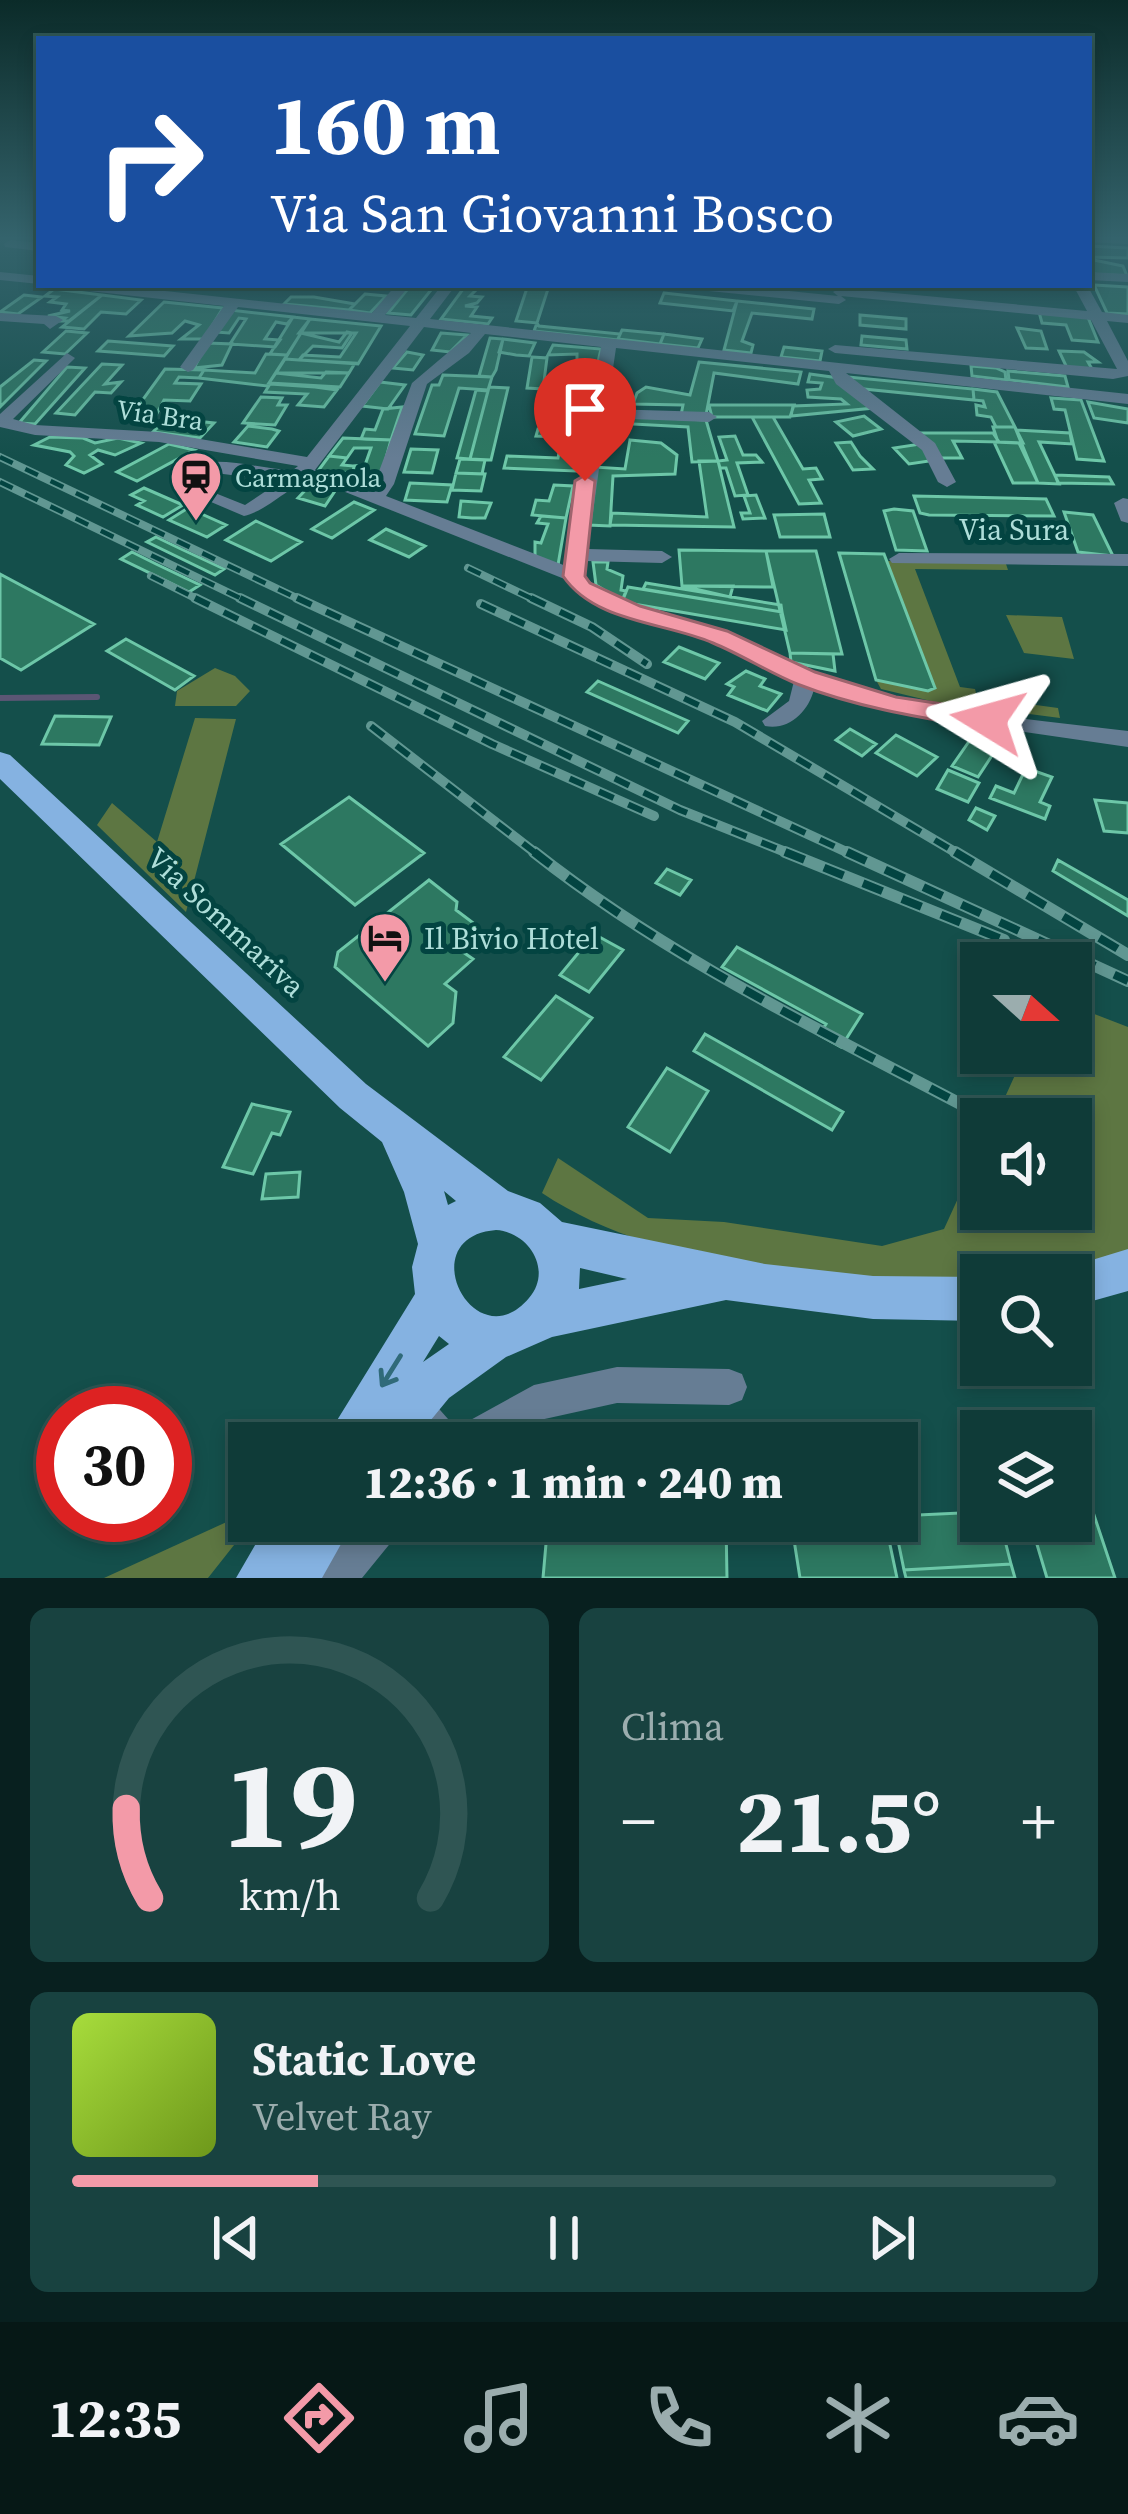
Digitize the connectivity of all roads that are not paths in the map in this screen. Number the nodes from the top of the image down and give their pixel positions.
1 (227, 311) edge
2 (300, 311) edge
3 (381, 311) edge
4 (428, 311) edge
5 (839, 311) edge
6 (1058, 311) edge
7 (1095, 311) edge
8 (1097, 314) junction
9 (0, 317) edge
10 (375, 318) junction
11 (1128, 319) edge
12 (418, 323) junction
13 (50, 325) dead end
14 (480, 331) junction
15 (609, 344) junction
16 (67, 358) dead end
17 (835, 358) junction
18 (188, 368) dead end
19 (1127, 371) edge
20 (380, 374) junction
21 (423, 379) junction
22 (1128, 400) edge
23 (596, 412) junction
24 (709, 417) dead end
25 (0, 422) edge
26 (209, 458) junction
27 (307, 468) junction
28 (947, 482) dead end
29 (375, 498) junction
30 (662, 557) dead end
31 (899, 559) dead end
32 (1128, 560) edge
33 (575, 565) junction
34 (806, 678) junction
35 (773, 721) dead end
36 (1128, 739) edge
37 (0, 762) edge
38 (400, 1136) junction
39 (499, 1209) junction
40 (552, 1240) junction
41 (440, 1246) junction
42 (1128, 1270) edge
43 (1092, 1280) edge
44 (730, 1281) junction
45 (437, 1299) junction
46 (960, 1300) edge
47 (540, 1318) junction
48 (496, 1338) junction
49 (728, 1387) dead end
50 (412, 1406) junction
51 (359, 1422) edge
52 (399, 1422) edge
53 (426, 1422) edge
54 (501, 1422) edge
55 (284, 1542) edge
56 (316, 1542) edge
57 (365, 1542) edge
58 (261, 1578) edge
59 (293, 1578) edge
60 (337, 1578) edge

1 - 18 street
2 - 10 street
3 - 10 street
4 - 12 street
5 - 17 street
6 - 8 street
7 - 8 street
8 - 11 street
8 - 19 street
9 - 13 street
10 - 12 street
12 - 14 street
12 - 20 street
14 - 15 street
14 - 21 street
15 - 17 street
15 - 23 street
16 - 25 street
17 - 19 street
17 - 22 street
17 - 28 street
20 - 21 street
20 - 27 street
21 - 29 street
23 - 24 street
23 - 33 street
25 - 26 street, Via Bra
26 - 27 street, Via Bra
26 - 27 street
27 - 29 street, Via Bra
29 - 33 street, Via Bra
30 - 33 street
31 - 32 street, Via Sura
33 - 34 street
34 - 35 street
34 - 36 street
37 - 38 main road, Via Sommariva
38 - 39 main road, Via Sommariva
38 - 41 main road, Via Sommariva
39 - 40 main road
39 - 41 main road
40 - 44 main road
40 - 47 main road
41 - 45 main road
42 - 43 main road
44 - 46 main road
44 - 47 main road
45 - 48 main road
45 -> 51 main road
47 - 48 main road
48 - 50 main road
49 - 54 street
50 - 52 main road
50 - 53 street
55 - 58 main road
56 - 59 main road
57 - 60 street

